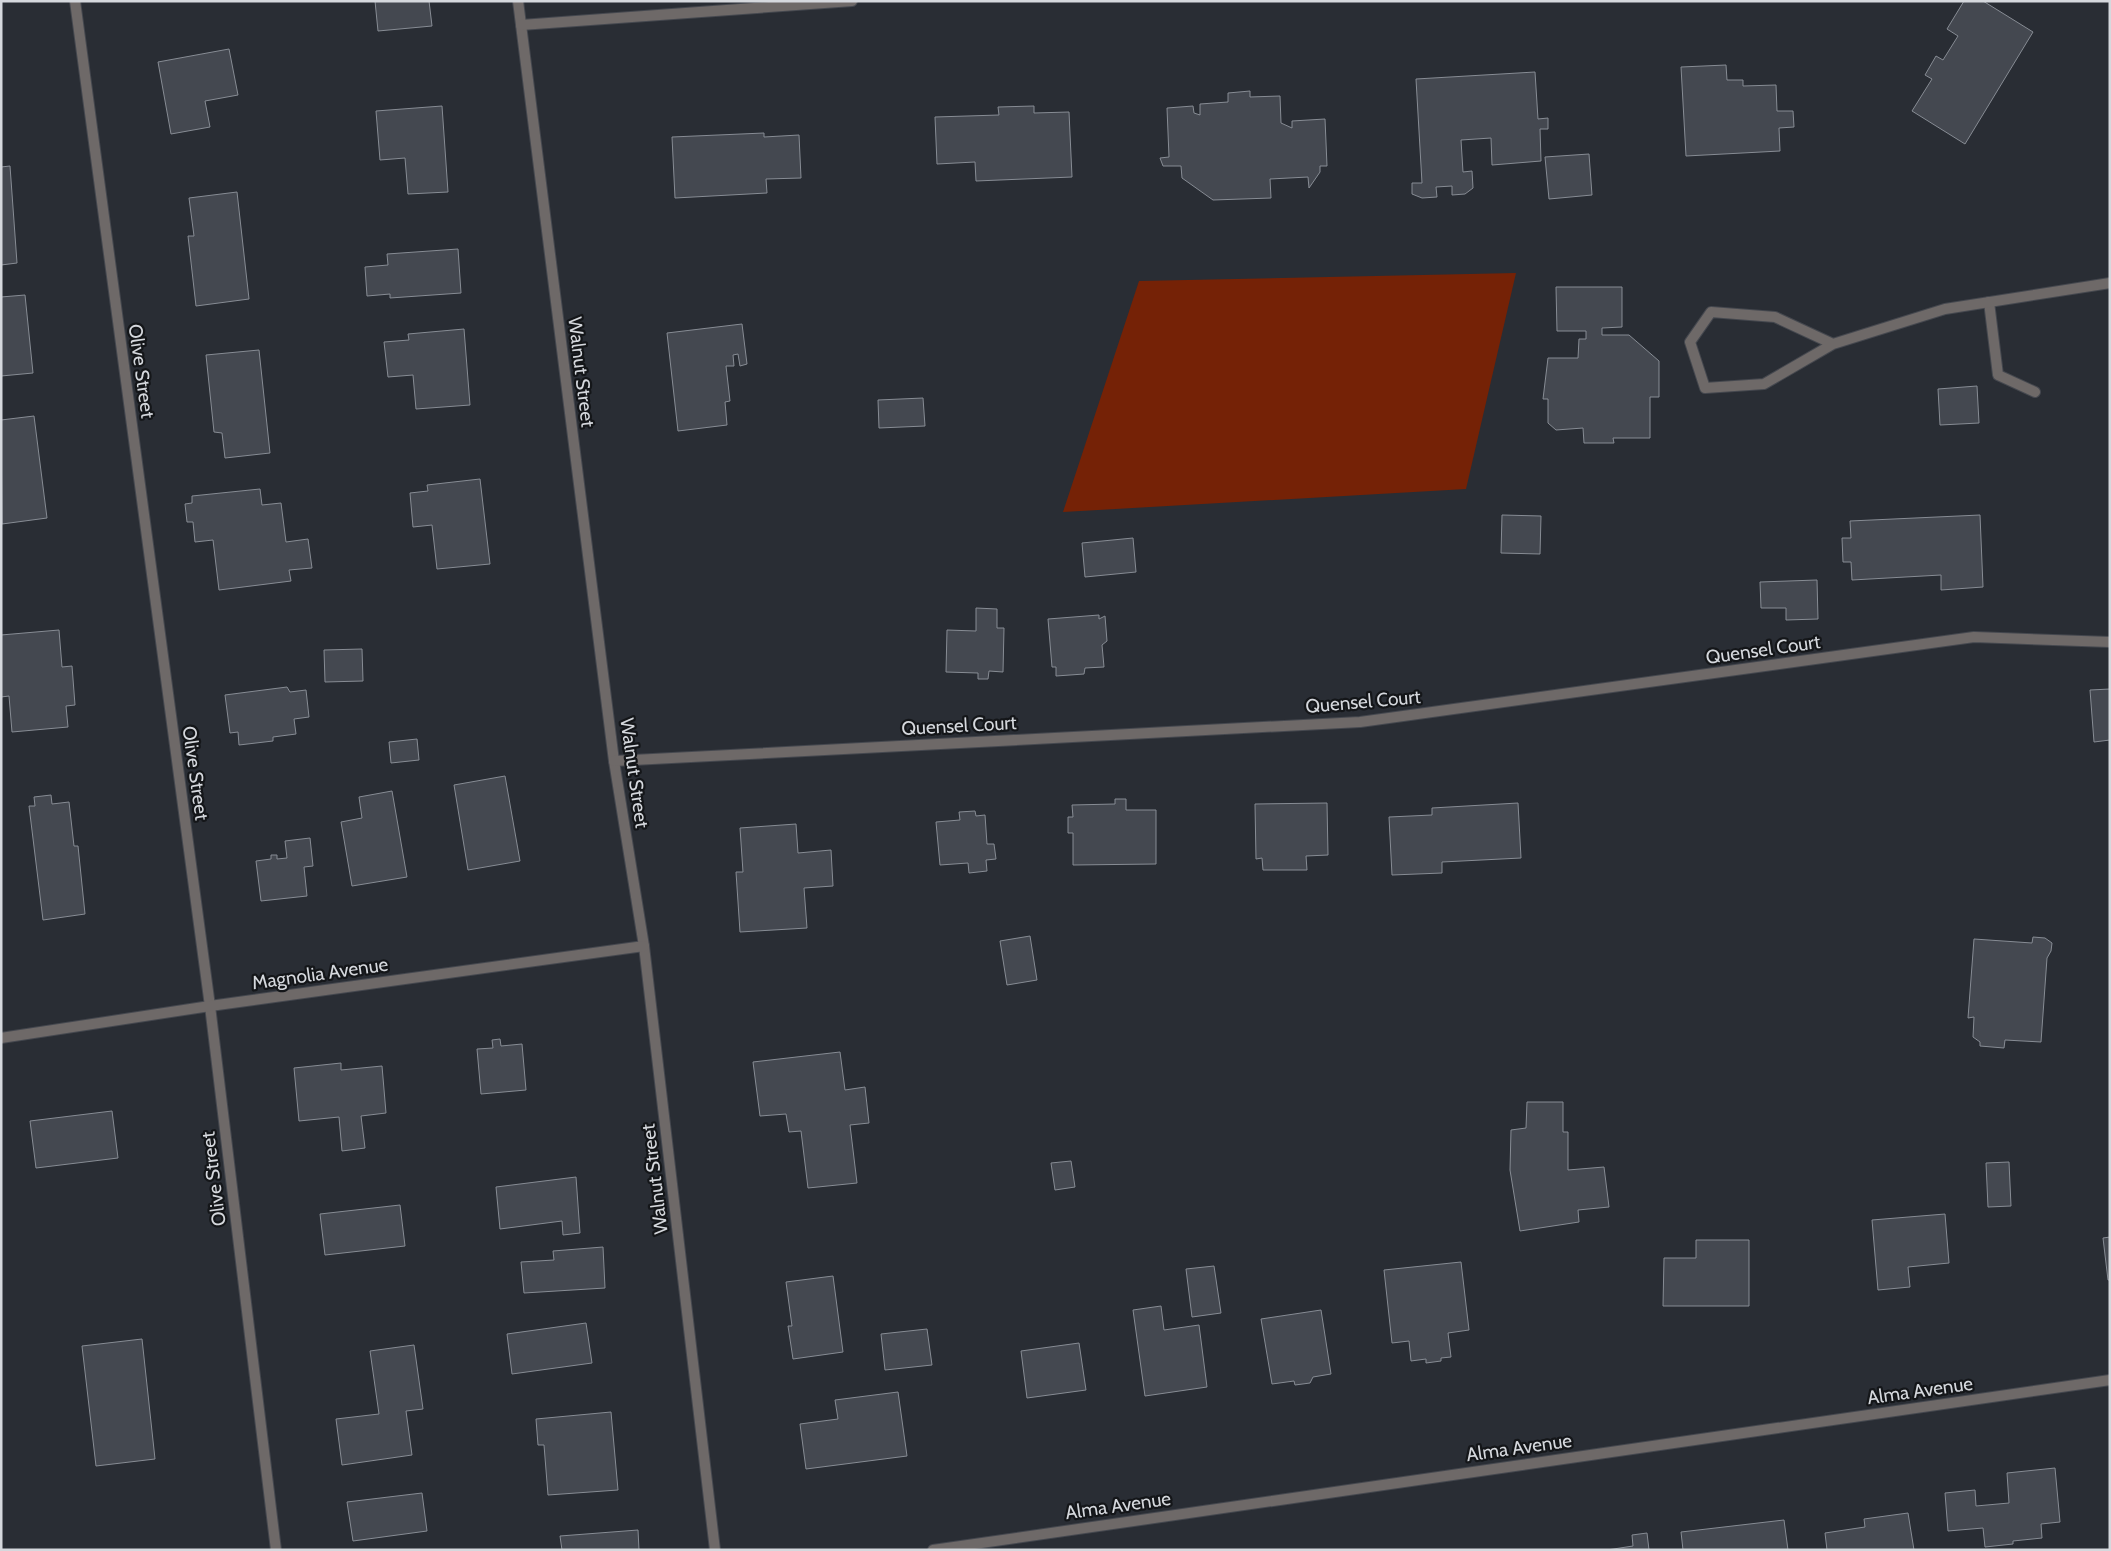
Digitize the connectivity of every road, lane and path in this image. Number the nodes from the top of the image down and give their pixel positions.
1 (75, 1) edge
2 (518, 1) edge
3 (852, 1) edge
4 (521, 25) junction
5 (2110, 283) edge
6 (1989, 302) junction
7 (1833, 344) junction
8 (2035, 392) dead end
9 (2110, 642) edge
10 (614, 761) junction
11 (644, 946) junction
12 (210, 1006) junction
13 (1, 1038) edge
14 (2110, 1380) edge
15 (276, 1550) edge
16 (715, 1550) edge
17 (933, 1550) edge

1 - 12 street, Olive Street
2 - 4 street, Walnut Street
3 - 4 street
4 - 10 street, Walnut Street
5 - 6 street
6 - 7 street
6 - 8 street
7 - 7 street
9 - 10 street, Quensel Court
10 - 11 street, Walnut Street
11 - 12 street, Magnolia Avenue
11 - 16 street, Walnut Street
12 - 13 street, Magnolia Avenue
12 - 15 street, Olive Street
14 - 17 street, Alma Avenue

